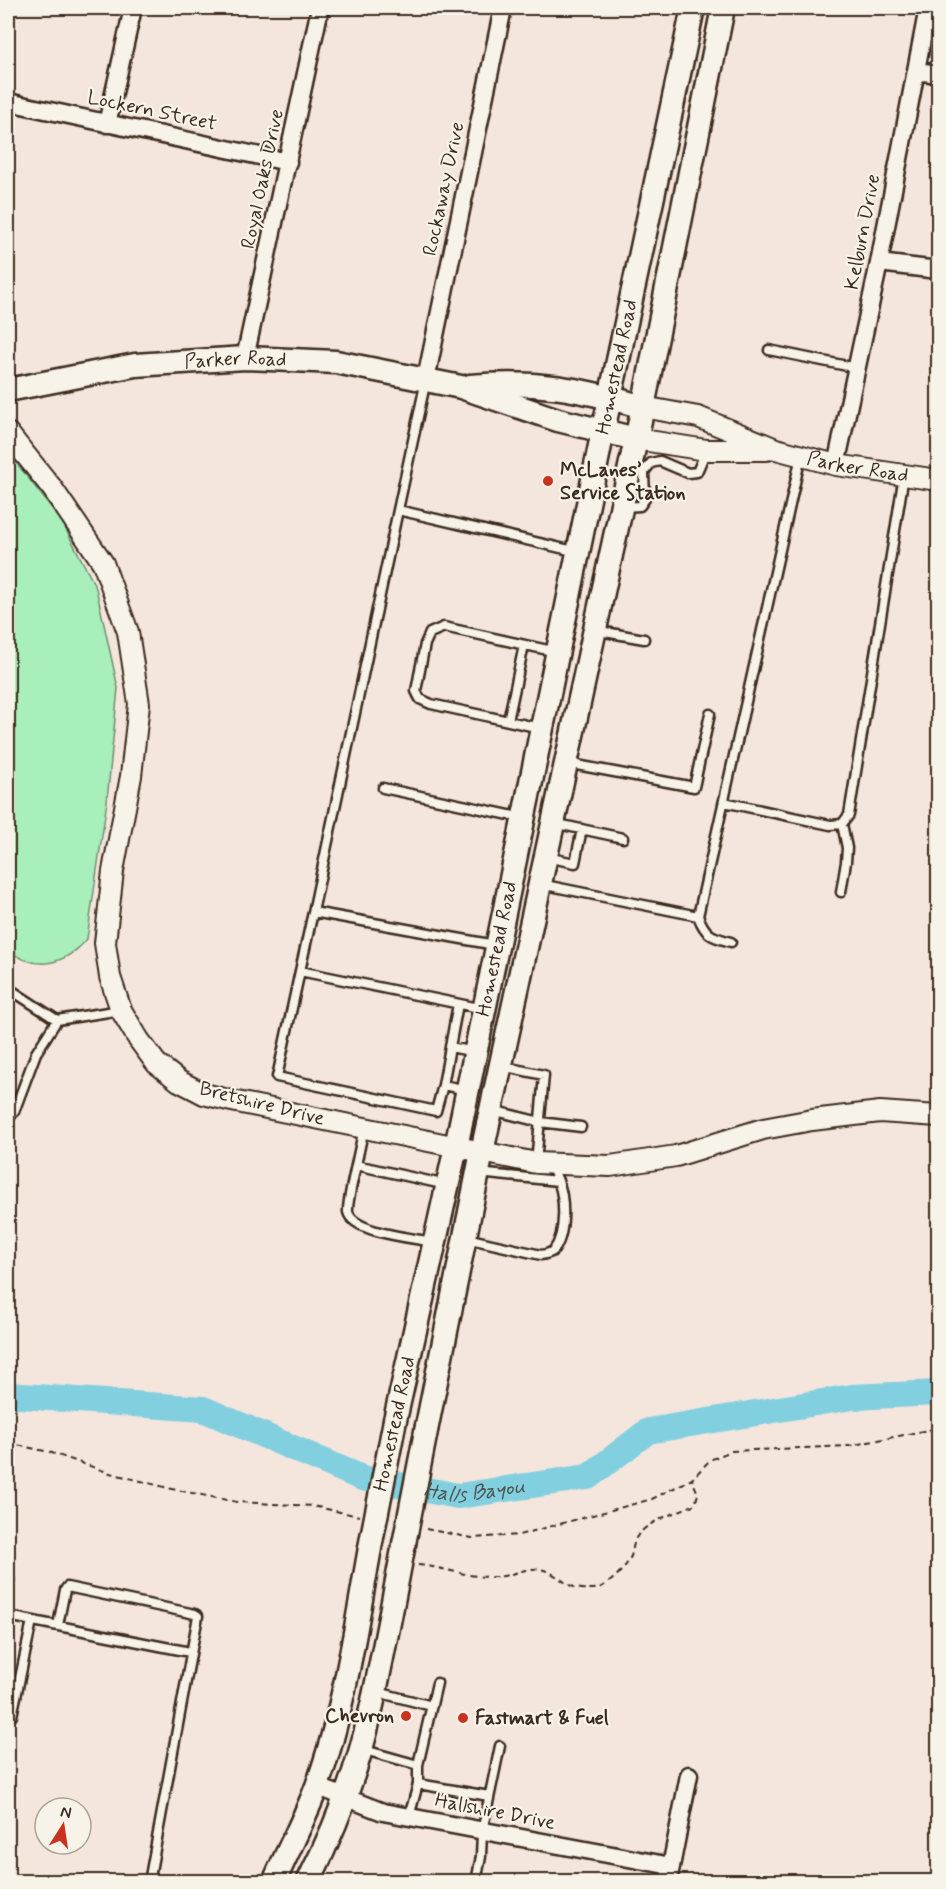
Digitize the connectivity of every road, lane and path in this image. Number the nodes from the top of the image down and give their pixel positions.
1 (133, 8) edge
2 (320, 8) edge
3 (503, 8) edge
4 (693, 8) edge
5 (723, 8) edge
6 (928, 8) edge
7 (916, 71) junction
8 (939, 74) edge
9 (8, 102) edge
10 (107, 124) junction
11 (288, 162) junction
12 (656, 180) junction
13 (686, 187) junction
14 (879, 263) junction
15 (939, 270) edge
16 (769, 350) dead end
17 (245, 358) junction
18 (857, 368) junction
19 (426, 380) junction
20 (461, 387) junction
21 (8, 390) edge
22 (610, 397) junction
23 (643, 407) junction
24 (603, 431) junction
25 (8, 434) edge
26 (636, 439) junction
27 (706, 450) junction
28 (776, 450) junction
29 (801, 456) junction
30 (837, 465) junction
31 (904, 475) junction
32 (939, 480) edge
33 (620, 508) junction
34 (398, 510) junction
35 (578, 552) junction
36 (594, 630) junction
37 (644, 639) dead end
38 (524, 645) junction
39 (557, 652) junction
40 (710, 714) dead end
41 (508, 721) junction
42 (542, 729) junction
43 (566, 763) junction
44 (383, 788) dead end
45 (724, 802) junction
46 (523, 819) junction
47 (553, 823) junction
48 (842, 824) junction
49 (582, 829) junction
50 (623, 838) dead end
51 (546, 857) junction
52 (540, 884) junction
53 (841, 892) dead end
54 (313, 912) junction
55 (698, 916) junction
56 (731, 942) dead end
57 (498, 943) junction
58 (527, 945) junction
59 (300, 971) junction
60 (8, 988) edge
61 (458, 1004) junction
62 (484, 1009) junction
63 (121, 1010) junction
64 (57, 1020) junction
65 (450, 1047) junction
66 (475, 1052) junction
67 (501, 1066) junction
68 (443, 1085) junction
69 (467, 1090) junction
70 (492, 1109) junction
71 (939, 1116) edge
72 (8, 1119) edge
73 (540, 1122) junction
74 (364, 1128) junction
75 (581, 1128) dead end
76 (456, 1147) junction
77 (480, 1162) junction
78 (542, 1164) junction
79 (356, 1166) junction
80 (558, 1181) junction
81 (447, 1185) junction
82 (465, 1238) junction
83 (435, 1242) junction
84 (405, 1375) junction
85 (436, 1382) junction
86 (939, 1428) edge
87 (8, 1443) edge
88 (692, 1479) junction
89 (358, 1515) dead end
90 (426, 1529) dead end
91 (402, 1553) junction
92 (8, 1576) edge
93 (363, 1588) junction
94 (8, 1590) edge
95 (394, 1592) junction
96 (8, 1616) edge
97 (32, 1621) junction
98 (58, 1626) junction
99 (190, 1652) junction
100 (437, 1683) dead end
101 (374, 1692) junction
102 (432, 1706) junction
103 (12, 1716) dead end
104 (500, 1746) dead end
105 (360, 1749) junction
106 (418, 1765) junction
107 (689, 1774) dead end
108 (418, 1784) junction
109 (316, 1786) junction
110 (345, 1796) junction
111 (489, 1796) junction
112 (409, 1818) junction
113 (482, 1832) junction
114 (669, 1874) edge
115 (149, 1881) edge
116 (274, 1881) edge
117 (308, 1881) edge
118 (476, 1881) edge

1 - 10 street
2 - 11 street, Royal Oaks Drive
3 - 19 street, Rockaway Drive
4 - 12 main road, Homestead Road
5 - 13 main road, Homestead Road
6 - 7 street, Kelburn Drive
7 - 8 street
7 - 14 street, Kelburn Drive
9 - 10 street, Lockern Street
10 - 11 street, Lockern Street
11 - 17 street, Royal Oaks Drive
12 - 13 main road
12 - 22 main road, Homestead Road
13 - 23 main road, Homestead Road
14 - 15 street
14 - 18 street, Kelburn Drive
16 - 18 lane
17 - 19 main road, Parker Road
17 - 21 main road, Parker Road
18 - 30 street, Kelburn Drive
19 - 20 main road, Parker Road
19 - 34 lane
20 - 22 main road, Parker Road
20 - 24 main road, Parker Road
22 - 23 main road, Parker Road
22 - 24 main road, Homestead Road
23 - 26 main road, Homestead Road
23 - 28 street, Parker Road
24 - 26 main road, Parker Road
24 - 35 main road, Homestead Road
25 - 63 street, Bretshire Drive
26 - 27 street, Parker Road
26 - 33 main road, Homestead Road
27 - 28 street, Parker Road
27 - 33 lane
28 - 29 street, Parker Road
29 - 30 street, Parker Road
29 - 45 lane
30 - 31 street, Parker Road
31 - 32 street, Parker Road
31 - 48 lane
33 - 36 main road, Homestead Road
34 - 35 lane
34 - 54 lane
35 - 39 main road, Homestead Road
36 - 37 lane
36 - 43 main road, Homestead Road
38 - 39 lane
38 - 41 lane
38 - 41 lane
39 - 42 main road, Homestead Road
40 - 43 lane
41 - 42 lane
42 - 46 main road, Homestead Road
43 - 47 main road, Homestead Road
44 - 46 lane
45 - 48 lane
45 - 55 lane
46 - 57 main road, Homestead Road
47 - 49 lane
47 - 51 main road, Homestead Road
48 - 53 lane
49 - 50 lane
49 - 51 lane
51 - 52 main road, Homestead Road
52 - 55 lane
52 - 58 main road, Homestead Road
54 - 57 lane
54 - 59 lane
55 - 56 lane
57 - 58 main road
57 - 62 main road, Homestead Road
58 - 67 main road, Homestead Road
59 - 61 lane
59 - 68 lane
60 - 64 lane
61 - 62 lane
61 - 65 lane
62 - 66 main road, Homestead Road
63 - 64 lane
63 - 74 street, Bretshire Drive
64 - 72 lane
65 - 66 lane
65 - 68 lane
66 - 69 main road, Homestead Road
67 - 70 main road, Homestead Road
67 - 73 lane
68 - 69 lane
69 - 76 main road, Homestead Road
70 - 73 lane
70 - 77 main road, Homestead Road
71 - 78 street, Bretshire Drive
73 - 75 lane
73 - 78 lane
74 - 76 street, Bretshire Drive
74 - 79 lane
76 - 77 street, Bretshire Drive
76 - 81 main road, Homestead Road
77 - 78 street, Bretshire Drive
77 - 80 lane
77 - 82 main road, Homestead Road
78 - 80 lane
79 - 81 lane
79 - 83 lane
80 - 82 lane
81 - 83 main road, Homestead Road
82 - 85 main road, Homestead Road
83 - 84 main road, Homestead Road
84 - 85 main road
84 - 93 main road, Homestead Road, bridge
85 - 91 main road, Homestead Road, bridge
86 - 88 path
87 - 89 path
88 - 90 path
88 - 91 path
91 - 95 main road, Homestead Road
92 - 94 lane
93 - 95 main road
93 - 109 main road, Homestead Road
95 - 101 main road, Homestead Road
96 - 97 lane
97 - 98 lane
97 - 103 lane
98 - 99 lane
98 - 99 lane
99 - 115 lane
100 - 102 lane
101 - 102 lane
101 - 105 main road, Homestead Road
102 - 106 lane
104 - 111 lane
105 - 106 lane
105 - 110 main road, Homestead Road
106 - 108 lane
107 - 114 street
108 - 111 lane
108 - 112 lane
109 - 110 street, Hallshire Drive
109 - 116 main road, Homestead Road
110 - 112 street, Hallshire Drive
110 - 117 main road, Homestead Road
111 - 113 lane
112 - 113 street, Hallshire Drive
113 - 114 street, Hallshire Drive
113 - 118 lane

